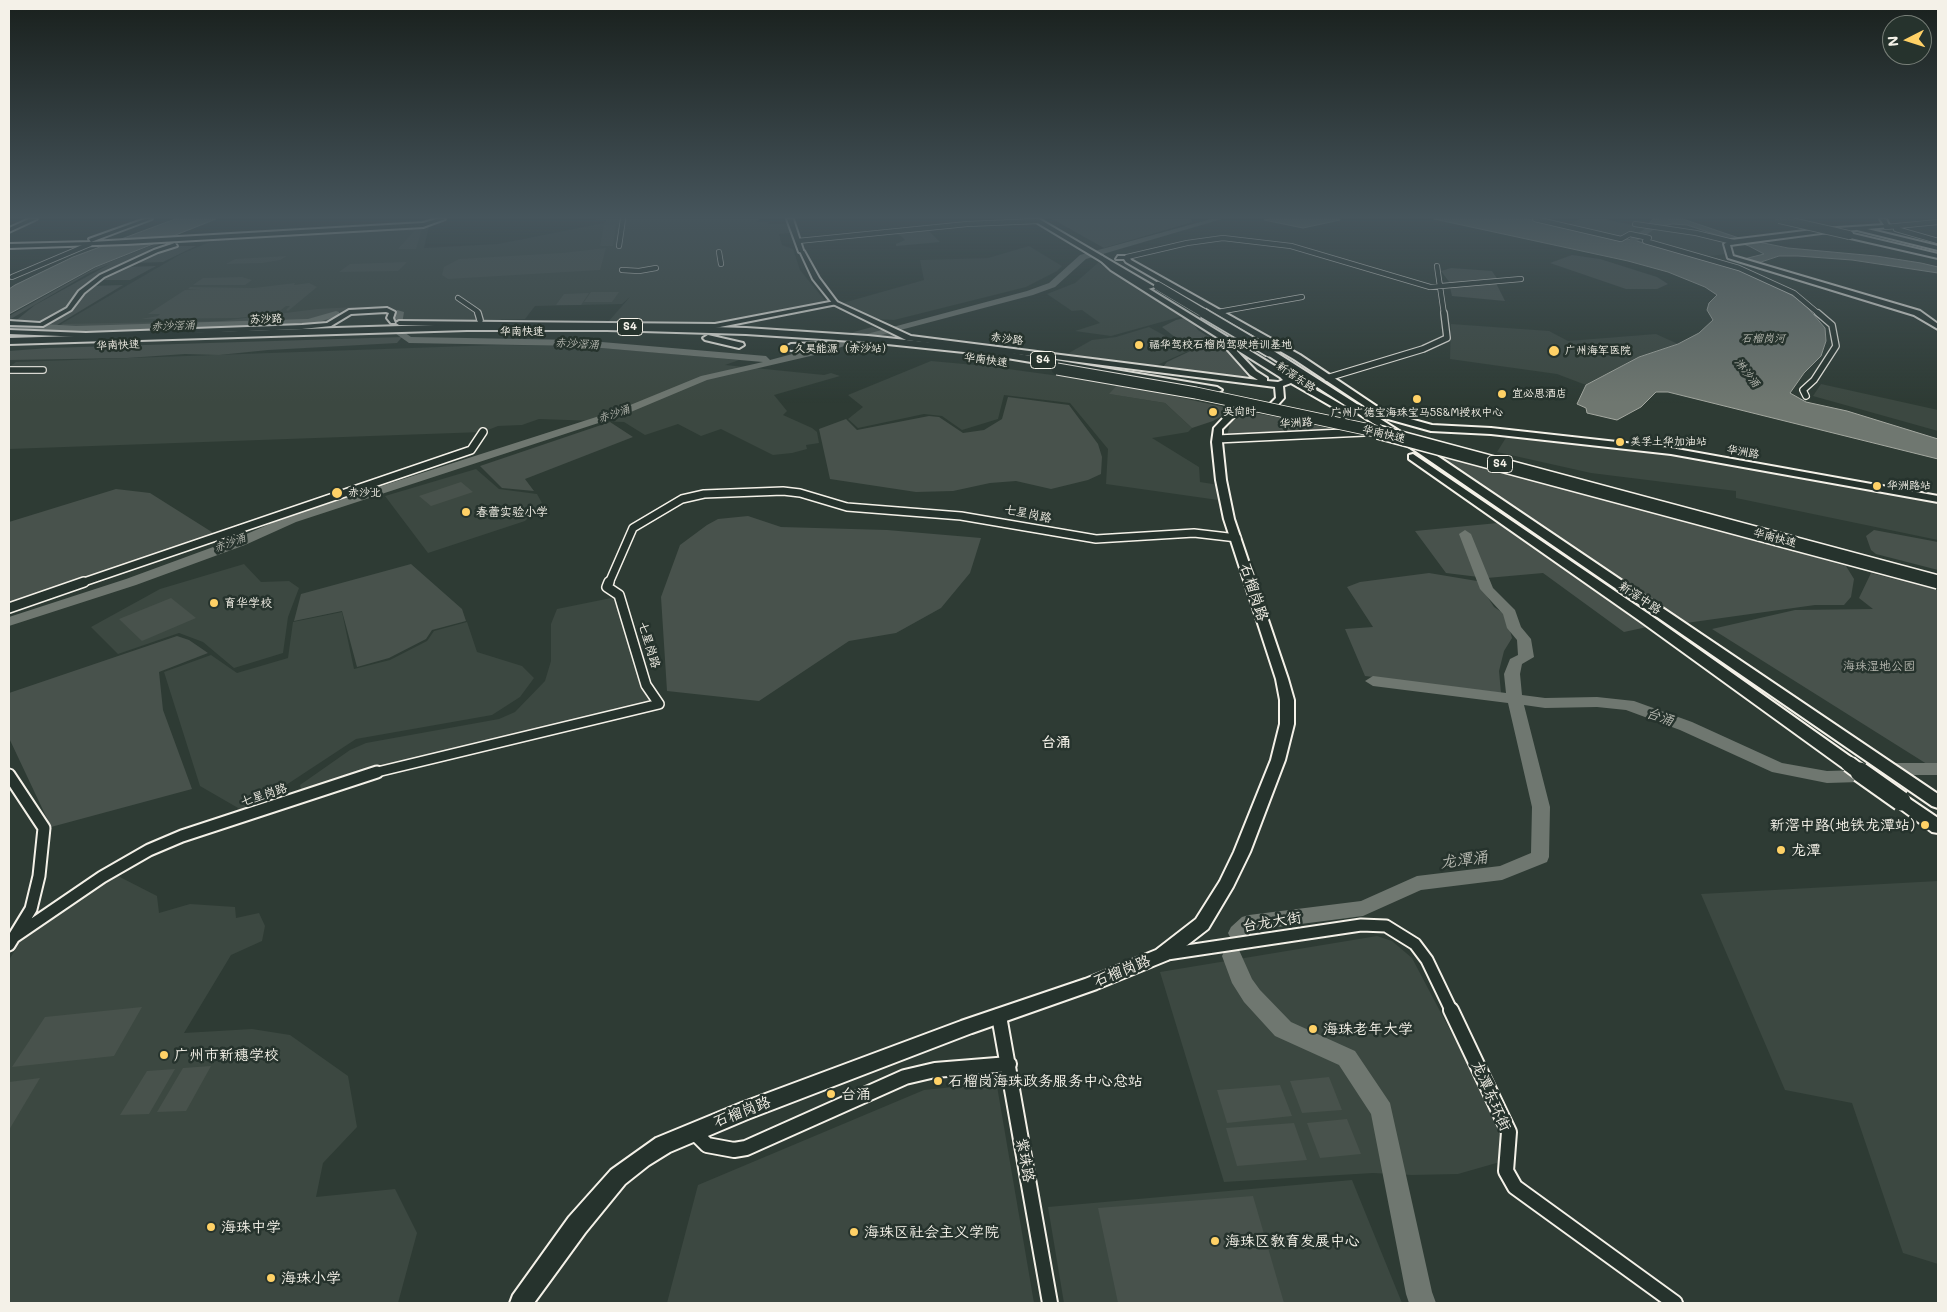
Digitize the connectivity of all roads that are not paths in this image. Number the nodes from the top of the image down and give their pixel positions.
1 (96, 280) edge
2 (817, 280) edge
3 (1131, 280) edge
4 (1144, 280) edge
5 (1157, 280) edge
6 (1160, 280) edge
7 (1407, 280) edge
8 (1437, 280) edge
9 (1506, 280) edge
10 (1766, 280) edge
11 (1805, 280) edge
12 (1438, 286) junction
13 (1302, 296) dead end
14 (458, 298) dead end
15 (833, 303) junction
16 (1213, 312) junction
17 (1186, 314) junction
18 (480, 320) dead end
19 (1197, 321) junction
20 (1228, 322) junction
21 (9, 323) edge
22 (41, 325) junction
23 (339, 325) dead end
24 (1207, 327) junction
25 (1938, 327) edge
26 (375, 328) junction
27 (412, 329) junction
28 (9, 332) edge
29 (24, 333) junction
30 (259, 333) junction
31 (651, 334) junction
32 (9, 341) edge
33 (849, 343) junction
34 (825, 344) junction
35 (739, 345) dead end
36 (791, 347) dead end
37 (9, 348) edge
38 (1265, 353) junction
39 (1057, 369) joint
40 (9, 370) edge
41 (43, 370) dead end
42 (1253, 373) junction
43 (1283, 375) junction
44 (1238, 379) junction
45 (1327, 380) junction
46 (1279, 385) junction
47 (1313, 393) junction
48 (1806, 396) dead end
49 (1340, 397) junction
50 (1348, 412) junction
51 (1380, 414) junction
52 (1453, 429) junction
53 (1375, 431) junction
54 (483, 432) dead end
55 (1217, 439) junction
56 (1444, 466) junction
57 (1938, 499) edge
58 (1237, 538) junction
59 (1938, 575) edge
60 (1938, 582) edge
61 (9, 608) edge
62 (9, 775) edge
63 (1932, 798) edge
64 (1938, 827) edge
65 (1386, 926) joint
66 (11, 941) edge
67 (1162, 955) junction
68 (999, 1016) junction
69 (1008, 1064) junction
70 (696, 1129) junction
71 (521, 1303) edge
72 (1050, 1303) edge
73 (1675, 1303) edge

1 - 22 street
2 - 15 main road
3 - 17 main road
4 - 38 highway, 新滘东路
5 - 16 main road
6 - 16 main road
7 - 12 street
8 - 12 street
9 - 12 street
10 - 48 street
11 - 25 main road
12 - 45 street
13 - 16 street
14 - 18 street
15 - 29 street, 苏沙路
15 - 44 main road, 赤沙路
16 - 17 main road
16 - 19 main road
16 - 20 main road
16 - 45 main road
17 - 19 main road
19 - 24 main road
19 - 42 main road
20 - 24 main road
20 - 45 main road
21 - 22 street
22 - 29 street
23 - 30 highway
24 - 43 main road
26 - 27 highway, 华南快速 / S4
26 - 30 highway, 华南快速 / S4
26 - 37 highway, 华南快速 / S4
27 - 31 highway, 华南快速 / S4
27 - 33 highway, 华南快速 / S4
28 - 29 street, 苏沙路
30 - 32 highway, 华南快速 / S4
31 - 34 highway, 华南快速 / S4
31 - 35 highway
33 - 34 highway
33 - 39 highway, 华南快速 / S4
33 - 59 highway, 华南快速 / S4
34 - 36 highway
38 - 49 highway, 新滘东路
38 - 50 highway, 新滘东路
39 - 60 highway, 华南快速 / S4, bridge
40 - 41 street
42 - 44 main road
42 - 46 main road
43 - 46 main road
43 - 47 main road
44 - 46 main road, 赤沙路
45 - 49 highway
45 - 51 main road, 华洲路
46 - 47 main road
46 - 55 main road
47 - 50 main road
49 - 51 highway
49 - 56 highway, 新滘中路
50 - 53 highway, 新滘东路
51 - 52 main road, 华洲路
52 - 56 main road
52 - 57 main road, 华洲路
53 - 55 street, 华洲路
53 - 64 highway, 新滘中路, bridge
54 - 61 street
55 - 58 main road, 石榴岗路
56 - 63 highway, 新滘中路
58 - 66 street, 七星岗路
58 - 67 main road, 石榴岗路
62 - 66 street, 七星岗路
65 - 67 street, 台龙大街
65 - 73 street, 龙潭东环街
67 - 68 main road, 石榴岗路
68 - 69 street, 紫珠路
68 - 70 main road, 石榴岗路
69 - 70 street
69 - 72 street, 紫珠路
70 - 71 main road, 石榴岗路

